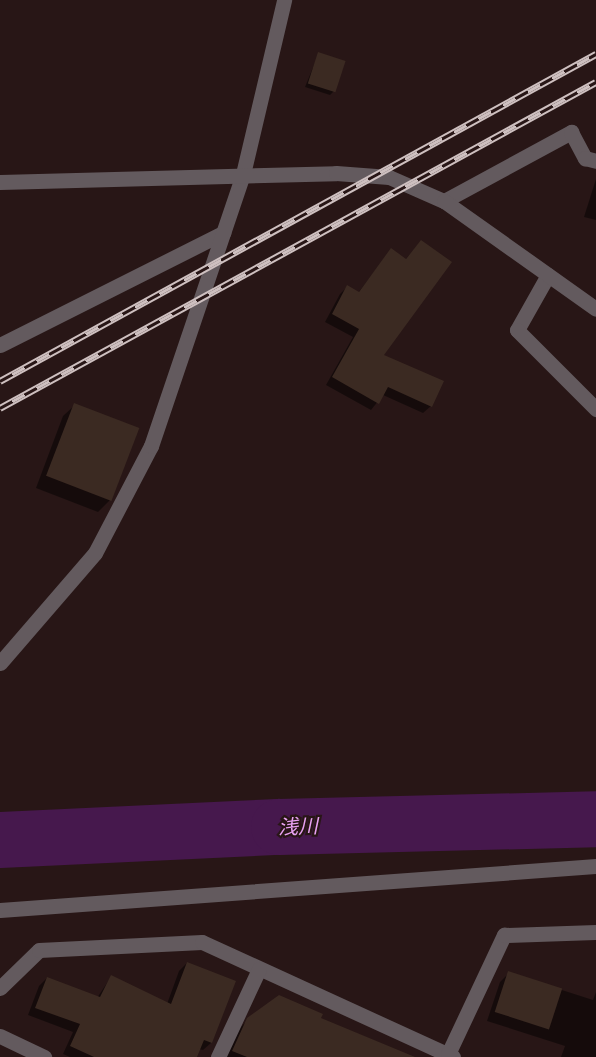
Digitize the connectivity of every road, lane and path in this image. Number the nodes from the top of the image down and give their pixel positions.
1 (284, 0) edge
2 (596, 160) edge
3 (243, 174) junction
4 (0, 182) edge
5 (444, 201) junction
6 (223, 233) junction
7 (548, 274) junction
8 (596, 309) edge
9 (0, 345) edge
10 (596, 409) edge
11 (0, 663) edge
12 (596, 866) edge
13 (0, 910) edge
14 (596, 932) edge
15 (259, 969) junction
16 (0, 988) edge
17 (0, 1036) edge
18 (451, 1056) edge
19 (44, 1057) edge
20 (218, 1057) edge

1 - 3 street
2 - 5 street
3 - 4 street
3 - 5 street
3 - 6 street
5 - 7 street
6 - 9 street
6 - 11 street
7 - 8 street
7 - 10 street
12 - 13 street
14 - 18 street
15 - 16 street
15 - 18 street
15 - 20 street
17 - 19 street

